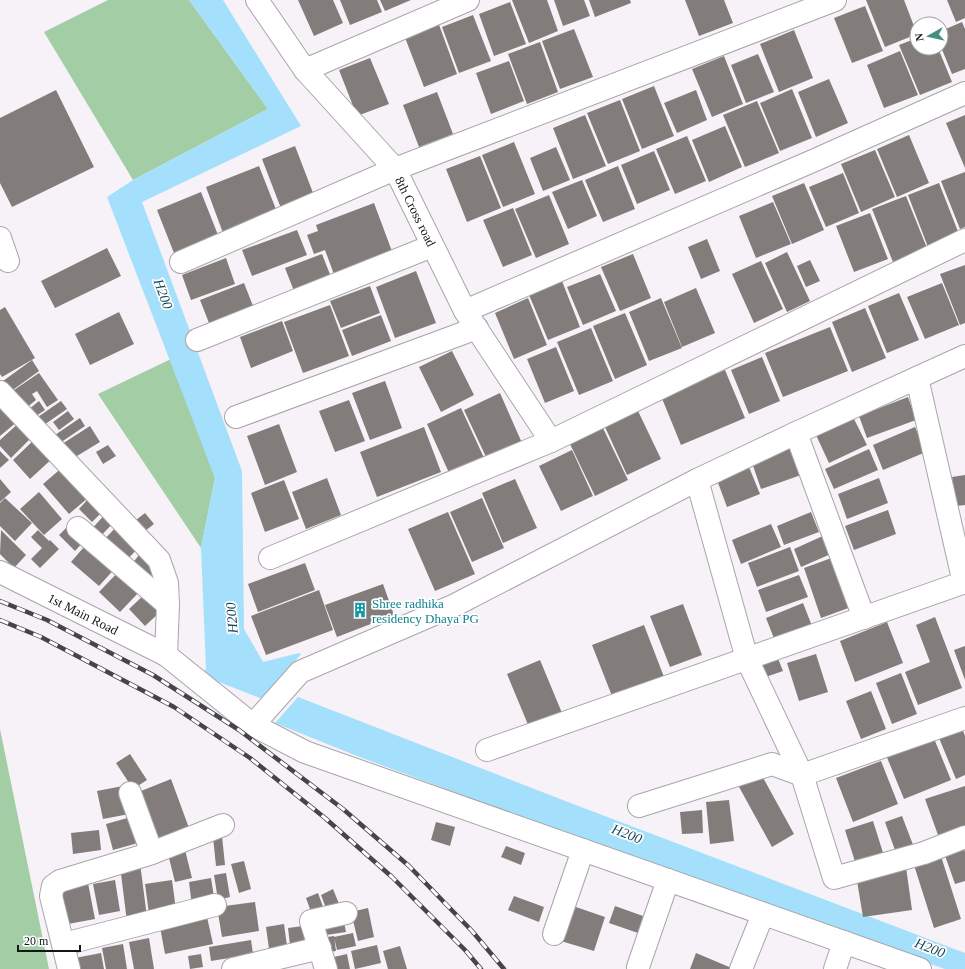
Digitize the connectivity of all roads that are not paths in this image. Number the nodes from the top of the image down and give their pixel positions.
1 (257, 0) edge
2 (468, 0) edge
3 (835, 0) edge
4 (304, 70) junction
5 (965, 93) edge
6 (395, 169) junction
7 (0, 238) edge
8 (965, 240) edge
9 (432, 246) junction
10 (8, 261) dead end
11 (182, 262) dead end
12 (471, 320) junction
13 (197, 340) dead end
14 (965, 356) edge
15 (917, 378) junction
16 (0, 392) edge
17 (236, 418) dead end
18 (796, 433) junction
19 (551, 441) junction
20 (697, 480) junction
21 (78, 528) dead end
22 (270, 558) dead end
23 (0, 572) edge
24 (964, 583) edge
25 (168, 605) junction
26 (864, 618) junction
27 (166, 655) junction
28 (747, 659) junction
29 (965, 718) edge
30 (253, 726) junction
31 (487, 750) dead end
32 (802, 775) junction
33 (130, 793) dead end
34 (639, 806) dead end
35 (223, 825) dead end
36 (965, 837) edge
37 (583, 850) junction
38 (152, 853) junction
39 (668, 880) junction
40 (216, 905) dead end
41 (346, 914) dead end
42 (763, 914) junction
43 (554, 934) dead end
44 (844, 942) junction
45 (64, 944) junction
46 (320, 948) junction
47 (638, 967) dead end
48 (69, 969) edge
49 (233, 969) edge
50 (326, 969) edge
51 (741, 969) edge
52 (835, 969) edge
53 (920, 969) edge

1 - 4 street, 8th Cross road
2 - 4 street
3 - 6 street
4 - 6 street, 8th Cross road
5 - 12 street
6 - 9 street, 8th Cross road
6 - 11 street
7 - 10 street
8 - 19 street
9 - 12 street, 8th Cross road
9 - 13 street
12 - 17 street
12 - 19 street, 8th Cross road
14 - 15 street
15 - 18 street
15 - 24 street
16 - 25 street
18 - 20 street
18 - 26 street
19 - 22 street
20 - 28 street
20 - 30 street
21 - 25 street
23 - 27 street, 1st Main Road
24 - 26 street
25 - 27 street
26 - 28 street
27 - 30 street, 1st Main Road
28 - 31 street
28 - 32 street
29 - 32 street
30 - 37 street, 1st Main Road
32 - 34 street
32 - 36 street
33 - 38 street
35 - 38 street
37 - 39 street, 1st Main Road
37 - 43 street
38 - 45 street
39 - 42 street, 1st Main Road
39 - 47 street
40 - 45 street
41 - 46 street
42 - 44 street, 1st Main Road
42 - 51 street
44 - 52 street
44 - 53 street, 1st Main Road
45 - 48 street
46 - 49 street
46 - 50 street

